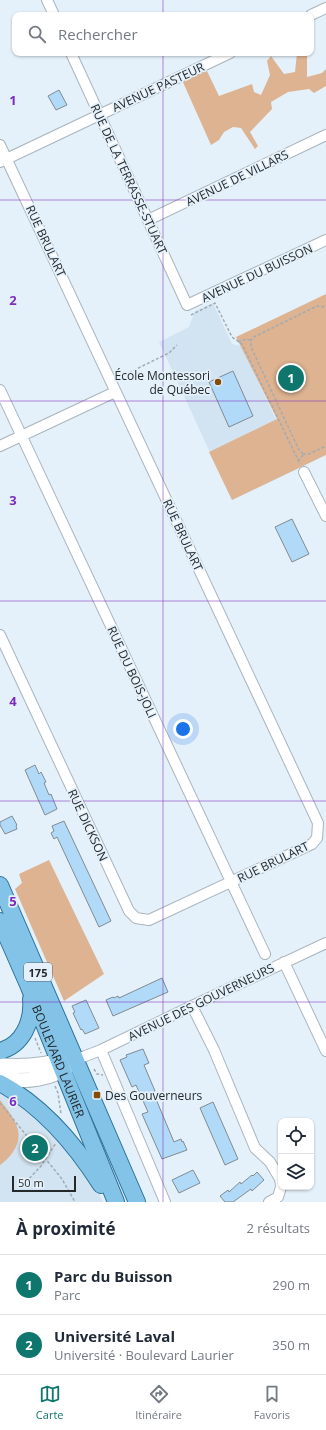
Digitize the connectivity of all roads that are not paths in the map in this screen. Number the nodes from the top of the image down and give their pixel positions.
1 (50, 1) edge
2 (326, 8) edge
3 (53, 12) edge
4 (314, 14) edge
5 (73, 56) edge
6 (224, 56) edge
7 (99, 114) junction
8 (326, 135) edge
9 (0, 145) edge
10 (3, 160) edge
11 (148, 220) junction
12 (326, 240) edge
13 (187, 305) joint
14 (0, 390) edge
15 (115, 392) junction
16 (22, 436) junction
17 (0, 446) edge
18 (304, 472) road end
19 (326, 516) edge
20 (0, 635) edge
21 (231, 882) junction
22 (0, 884) edge
23 (0, 921) edge
24 (326, 943) edge
25 (265, 954) dead end
26 (284, 962) junction
27 (29, 987) junction
28 (192, 1006) junction
29 (0, 1050) edge
30 (101, 1050) junction
31 (326, 1052) edge
32 (76, 1060) junction
33 (0, 1065) edge
34 (60, 1066) junction
35 (0, 1078) edge
36 (0, 1083) edge
37 (278, 1176) edge
38 (280, 1190) edge
39 (111, 1202) edge
40 (116, 1202) edge
41 (137, 1202) edge
42 (164, 1202) edge
43 (269, 1202) edge

1 - 3 street
2 - 4 street
5 - 7 street, RUE DE LA TERRASSE-STUART
6 - 7 street, AVENUE PASTEUR
7 - 10 street, AVENUE PASTEUR
7 - 11 street, RUE DE LA TERRASSE-STUART
8 - 11 street, AVENUE DE VILLARS
9 - 10 street, RUE BRULART
10 - 15 street, RUE BRULART
11 - 13 street, RUE DE LA TERRASSE-STUART
12 - 13 street, AVENUE DU BUISSON
14 - 16 street, RUE DU BOIS-JOLI
15 - 16 street
15 - 21 street, RUE BRULART
16 - 17 street
16 - 21 street, RUE DU BOIS-JOLI
18 - 19 street
20 - 21 street, RUE DICKSON
21 - 25 street, RUE DU BOIS-JOLI
22 - 32 main road, BOULEVARD LAURIER / 175
23 - 27 main road, BOULEVARD LAURIER / 175
24 - 26 street, AVENUE DES GOUVERNEURS
26 - 28 street, AVENUE DES GOUVERNEURS
26 - 31 street
27 - 29 main road
27 - 34 main road, BOULEVARD LAURIER / 175
28 - 30 street, AVENUE DES GOUVERNEURS
28 - 37 street
30 - 32 street, AVENUE DES GOUVERNEURS
30 - 42 street
32 - 34 main road
32 - 41 main road, BOULEVARD LAURIER / 175
33 - 34 main road
34 - 35 main road
34 - 40 main road, BOULEVARD LAURIER / 175
36 - 39 main road
38 - 43 street

